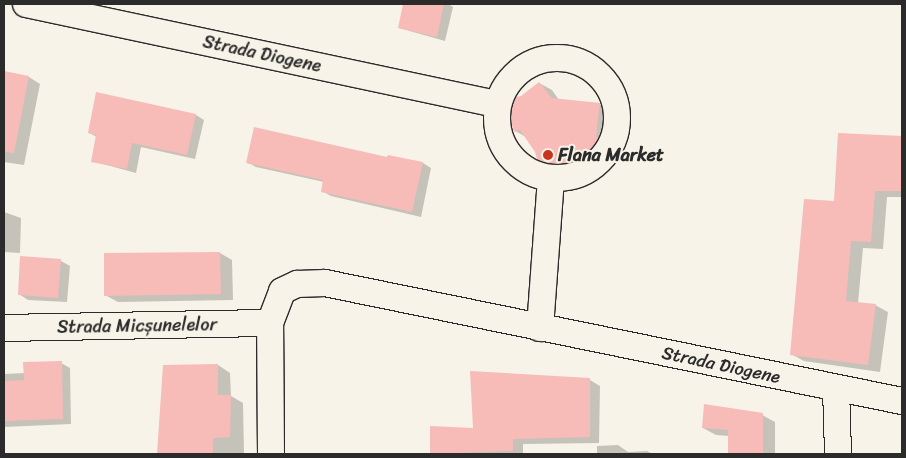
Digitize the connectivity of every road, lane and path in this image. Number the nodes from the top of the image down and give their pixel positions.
1 (26, 4) edge
2 (498, 104) junction
3 (551, 179) junction
4 (270, 323) junction
5 (4, 328) edge
6 (540, 328) junction
7 (836, 390) junction
8 (902, 402) edge
9 (271, 454) edge
10 (838, 454) edge

1 - 2 street, Strada Diogene
2 - 3 street
2 - 3 street
3 - 6 street
4 - 5 street, Strada Micșunelelor
4 - 6 street, Strada Diogene
4 - 9 street
6 - 7 street, Strada Diogene
7 - 8 street, Strada Diogene
7 - 10 street

